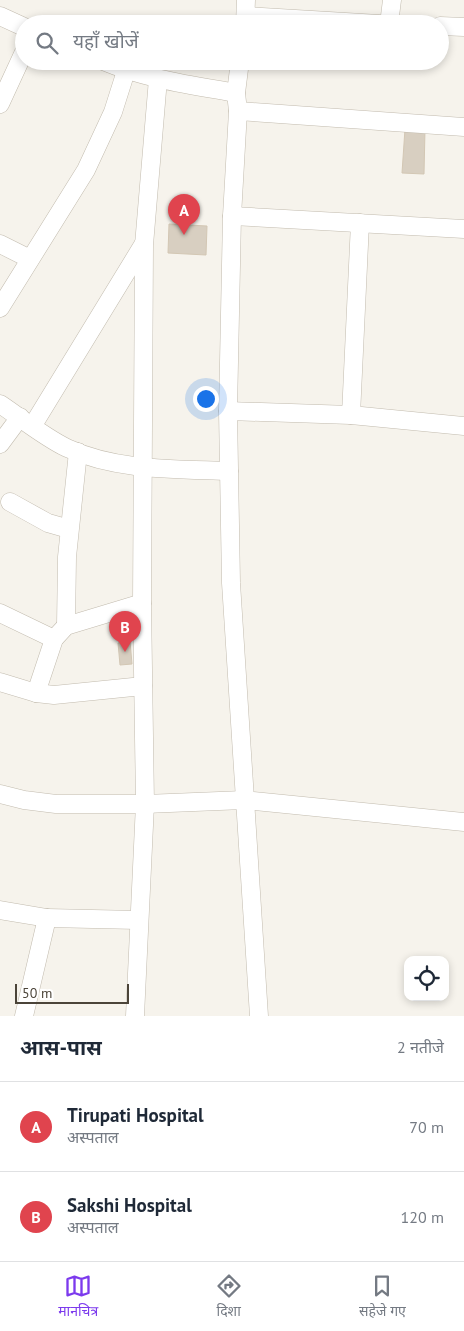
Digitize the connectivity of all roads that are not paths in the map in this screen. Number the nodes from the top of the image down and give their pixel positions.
1 (392, 0) edge
2 (246, 13) edge
3 (270, 15) edge
4 (390, 15) edge
5 (0, 16) edge
6 (15, 23) edge
7 (449, 26) edge
8 (464, 27) edge
9 (16, 70) edge
10 (239, 70) edge
11 (126, 71) joint
12 (158, 79) junction
13 (236, 93) junction
14 (0, 104) edge
15 (238, 111) junction
16 (464, 127) edge
17 (232, 216) junction
18 (360, 222) junction
19 (464, 229) edge
20 (0, 244) edge
21 (144, 244) junction
22 (30, 259) junction
23 (0, 308) edge
24 (0, 404) edge
25 (228, 411) junction
26 (351, 415) junction
27 (26, 421) junction
28 (464, 426) edge
29 (0, 444) edge
30 (78, 452) junction
31 (143, 468) junction
32 (229, 471) junction
33 (10, 502) dead end
34 (69, 529) junction
35 (142, 603) junction
36 (0, 613) edge
37 (60, 632) junction
38 (0, 682) edge
39 (143, 686) junction
40 (36, 692) junction
41 (0, 794) edge
42 (244, 800) junction
43 (145, 804) junction
44 (464, 822) edge
45 (0, 910) edge
46 (47, 918) junction
47 (138, 920) junction
48 (24, 1016) edge
49 (134, 1016) edge
50 (259, 1016) edge

1 - 4 street
2 - 3 street
5 - 6 street
7 - 8 street
9 - 14 street
10 - 13 street
11 - 12 street
11 - 22 street
12 - 13 street
12 - 21 street
13 - 15 street
15 - 16 street
15 - 17 street
17 - 18 street
17 - 25 street
18 - 19 street
18 - 26 street
20 - 22 street
21 - 27 street
21 - 31 street
22 - 23 street
24 - 27 street
25 - 26 street
25 - 32 street
26 - 28 street
27 - 29 street
27 - 30 street
30 - 31 street
30 - 34 street
31 - 32 street
31 - 35 street
32 - 42 street
33 - 34 street
34 - 37 street
35 - 37 street
35 - 39 street
36 - 37 street
37 - 40 street
38 - 40 street
39 - 40 street
39 - 43 street
41 - 43 street
42 - 43 street
42 - 44 street
42 - 50 street
43 - 47 street
45 - 46 street
46 - 47 street
46 - 48 street
47 - 49 street

